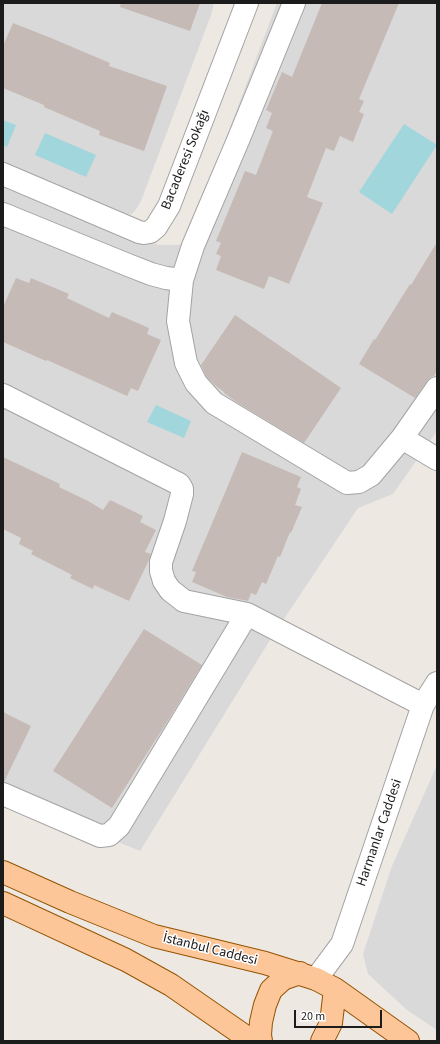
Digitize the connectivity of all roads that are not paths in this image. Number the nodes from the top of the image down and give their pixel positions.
1 (247, 3) edge
2 (294, 3) edge
3 (3, 174) edge
4 (3, 214) edge
5 (182, 280) junction
6 (437, 388) edge
7 (3, 394) edge
8 (402, 438) junction
9 (437, 459) edge
10 (247, 614) junction
11 (437, 683) edge
12 (423, 705) junction
13 (3, 794) edge
14 (3, 872) edge
15 (3, 903) edge
16 (308, 976) junction
17 (335, 989) junction
18 (252, 1041) edge
19 (260, 1041) edge
20 (322, 1041) edge
21 (408, 1041) edge

1 - 3 street, Bacaderesi Sokağı
2 - 5 street
4 - 5 street
5 - 8 street
6 - 8 street
7 - 10 street
8 - 9 street
10 - 12 street
10 - 13 street
11 - 12 street, Harmanlar Caddesi
12 - 16 street, Harmanlar Caddesi
14 - 16 main road, İstanbul Caddesi
15 - 18 main road
16 - 17 main road, İstanbul Caddesi
16 - 19 main road
17 - 20 main road
17 - 21 main road, İstanbul Caddesi

